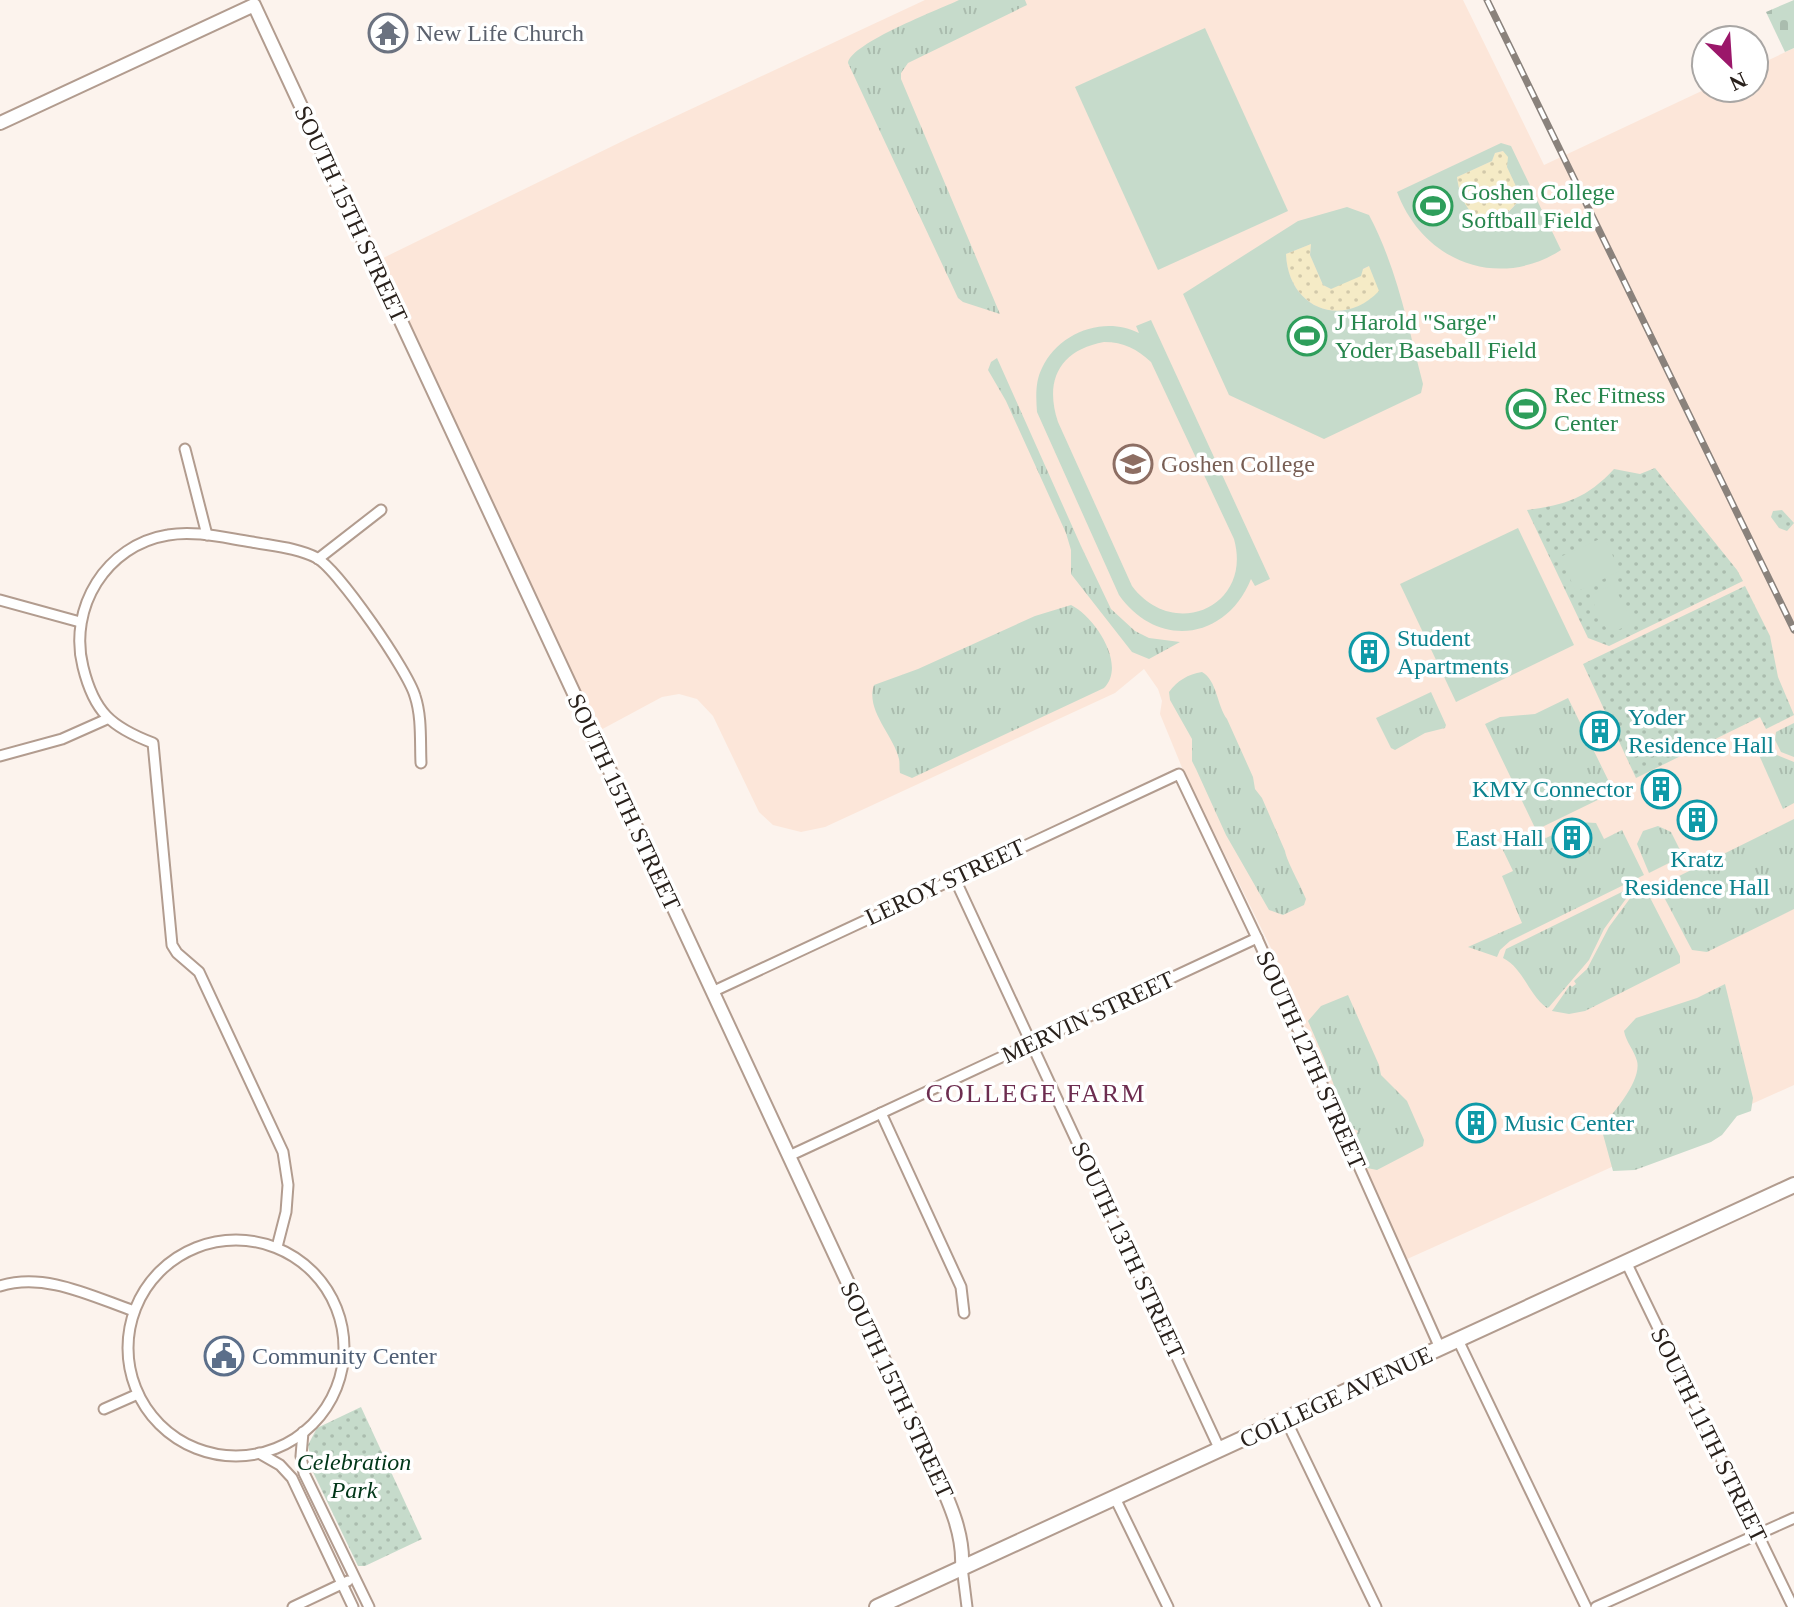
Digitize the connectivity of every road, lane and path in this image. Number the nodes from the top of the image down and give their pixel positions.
1 (258, 2) edge
2 (0, 123) edge
3 (185, 449) dead end
4 (381, 510) dead end
5 (207, 535) junction
6 (318, 559) junction
7 (0, 600) edge
8 (80, 622) junction
9 (107, 719) junction
10 (0, 756) edge
11 (421, 763) dead end
12 (1179, 774) joint
13 (954, 877) junction
14 (1257, 938) junction
15 (712, 992) junction
16 (1033, 1043) junction
17 (881, 1113) junction
18 (789, 1156) junction
19 (1794, 1185) edge
20 (277, 1247) junction
21 (1626, 1262) junction
22 (0, 1286) edge
23 (134, 1311) junction
24 (964, 1313) dead end
25 (1458, 1340) junction
26 (1440, 1348) junction
27 (138, 1394) junction
28 (104, 1409) dead end
29 (1286, 1420) junction
30 (303, 1432) junction
31 (1220, 1450) junction
32 (259, 1453) junction
33 (1115, 1498) junction
34 (1794, 1518) edge
35 (1757, 1536) junction
36 (962, 1567) junction
37 (354, 1578) junction
38 (342, 1583) junction
39 (293, 1607) edge
40 (353, 1607) edge
41 (369, 1607) edge
42 (877, 1607) edge
43 (967, 1607) edge
44 (1168, 1607) edge
45 (1376, 1607) edge
46 (1586, 1607) edge
47 (1596, 1607) edge
48 (1793, 1607) edge

1 - 2 street
1 - 15 street, SOUTH 15TH STREET
3 - 5 street
4 - 6 street
5 - 6 street
5 - 8 street
6 - 11 street
7 - 8 street
8 - 9 street
9 - 10 street
9 - 20 street
12 - 13 street, LEROY STREET
12 - 14 street, SOUTH 12TH STREET
13 - 15 street, LEROY STREET
13 - 16 street, SOUTH 13TH STREET
14 - 16 street, MERVIN STREET
14 - 26 street, SOUTH 12TH STREET
15 - 18 street, SOUTH 15TH STREET
16 - 17 street, MERVIN STREET
16 - 31 street, SOUTH 13TH STREET
17 - 18 street, MERVIN STREET
17 - 24 street
18 - 36 street, SOUTH 15TH STREET
19 - 21 main road, COLLEGE AVENUE
20 - 23 street
20 - 30 street
21 - 25 main road, COLLEGE AVENUE
21 - 35 street, SOUTH 11TH STREET
22 - 23 street
23 - 27 street
25 - 26 main road, COLLEGE AVENUE
25 - 46 street
26 - 29 main road, COLLEGE AVENUE
27 - 28 street
27 - 32 street
29 - 31 main road, COLLEGE AVENUE
29 - 45 street
30 - 32 street
30 - 37 street
31 - 33 main road, COLLEGE AVENUE
32 - 38 street
33 - 36 main road, COLLEGE AVENUE
33 - 44 street
34 - 35 street
35 - 47 street
35 - 48 street, SOUTH 11TH STREET
36 - 42 main road, COLLEGE AVENUE
36 - 43 street, SOUTH 15TH STREET
37 - 38 street
37 - 41 street
38 - 39 street
38 - 40 street

